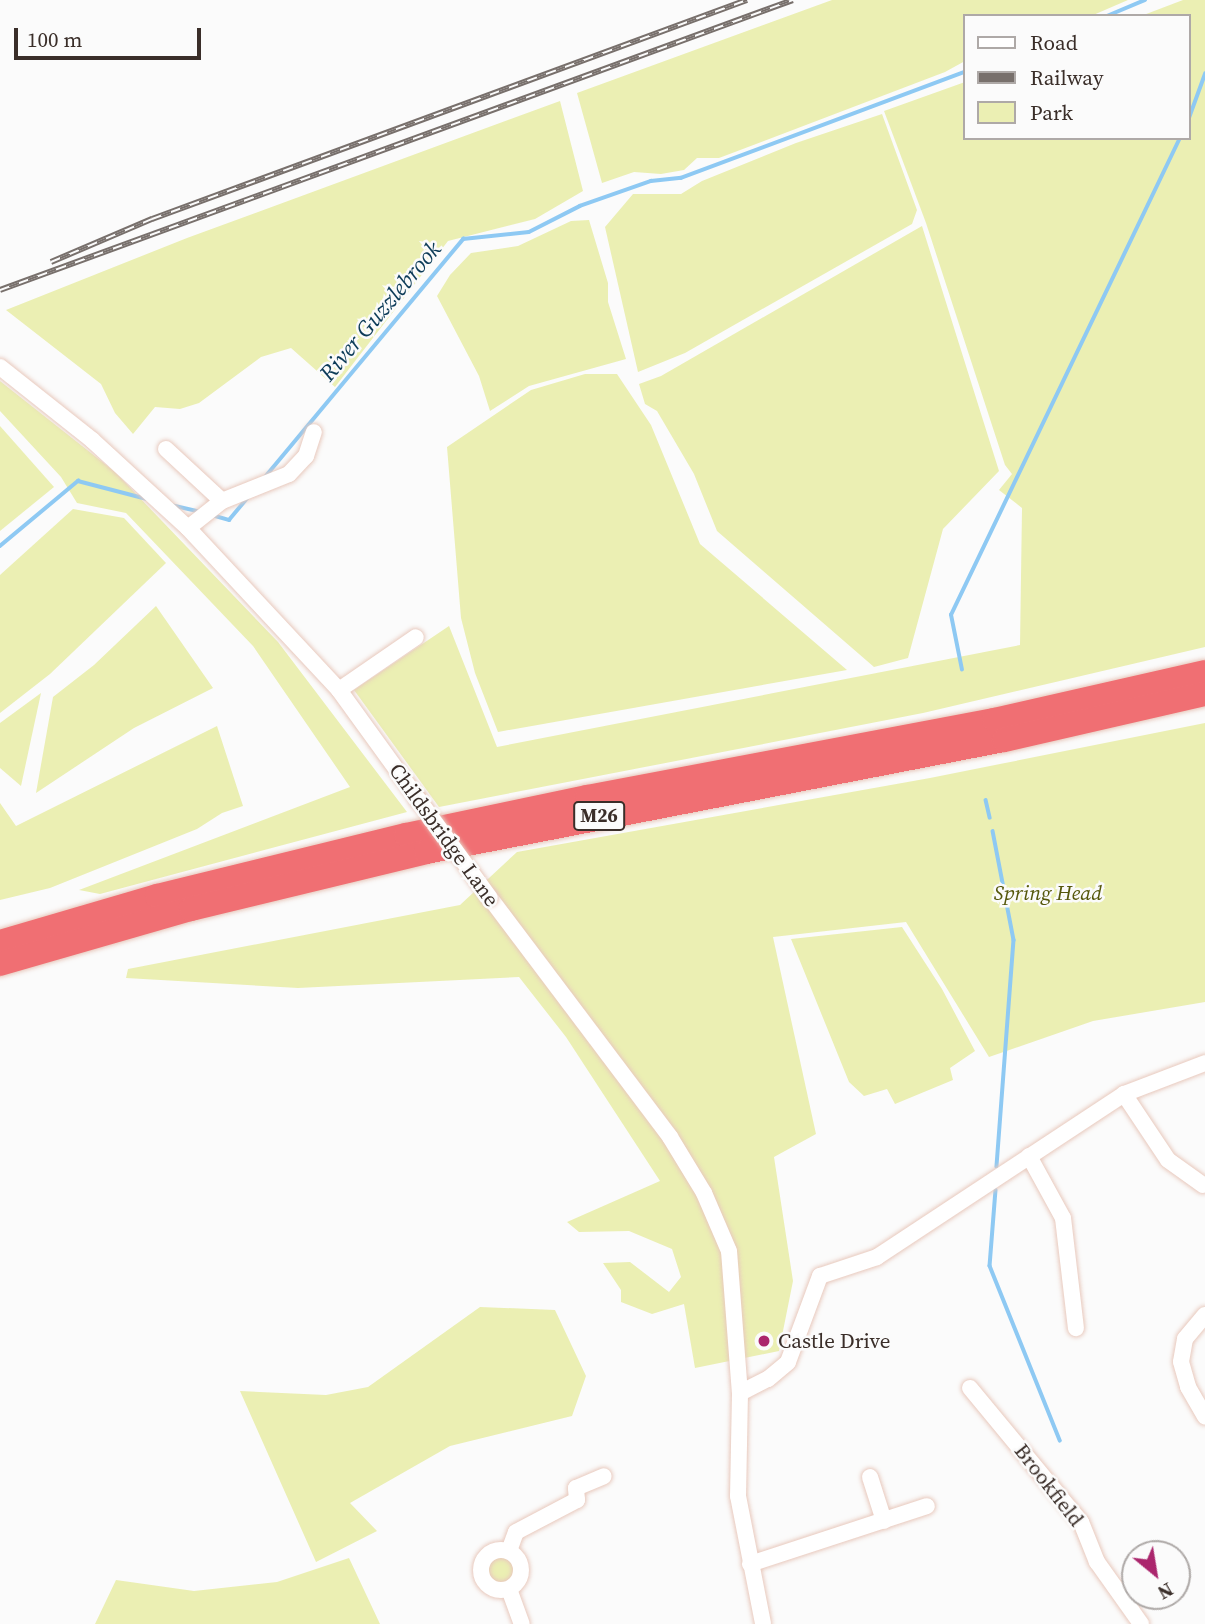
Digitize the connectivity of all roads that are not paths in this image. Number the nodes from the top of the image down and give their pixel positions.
1 (0, 367) edge
2 (314, 432) dead end
3 (166, 449) dead end
4 (222, 501) junction
5 (188, 528) junction
6 (416, 636) dead end
7 (1205, 672) edge
8 (339, 690) junction
9 (1205, 694) edge
10 (0, 942) edge
11 (0, 964) edge
12 (1205, 1063) edge
13 (1124, 1094) junction
14 (1029, 1156) junction
15 (1203, 1185) dead end
16 (1205, 1315) edge
17 (1076, 1328) dead end
18 (970, 1388) dead end
19 (740, 1393) junction
20 (1205, 1417) edge
21 (604, 1476) dead end
22 (870, 1477) dead end
23 (927, 1506) dead end
24 (884, 1521) junction
25 (509, 1551) junction
26 (750, 1564) junction
27 (509, 1589) junction
28 (522, 1624) edge
29 (763, 1624) edge
30 (1141, 1624) edge

1 - 5 street, Childsbridge Lane
2 - 4 street
3 - 4 street
4 - 5 street
5 - 8 street, Childsbridge Lane
6 - 8 street
7 - 10 highway, M26
8 - 19 street, Childsbridge Lane, bridge
9 - 11 highway, M26
12 - 13 street
13 - 14 street
13 - 15 street
14 - 17 street
14 - 19 street
16 - 20 street
18 - 30 street, Brookfield
19 - 26 street, Childsbridge Lane
21 - 25 street
22 - 24 street
23 - 24 street
24 - 26 street
25 - 27 street
25 - 27 street
26 - 29 street, Childsbridge Lane
27 - 28 street

